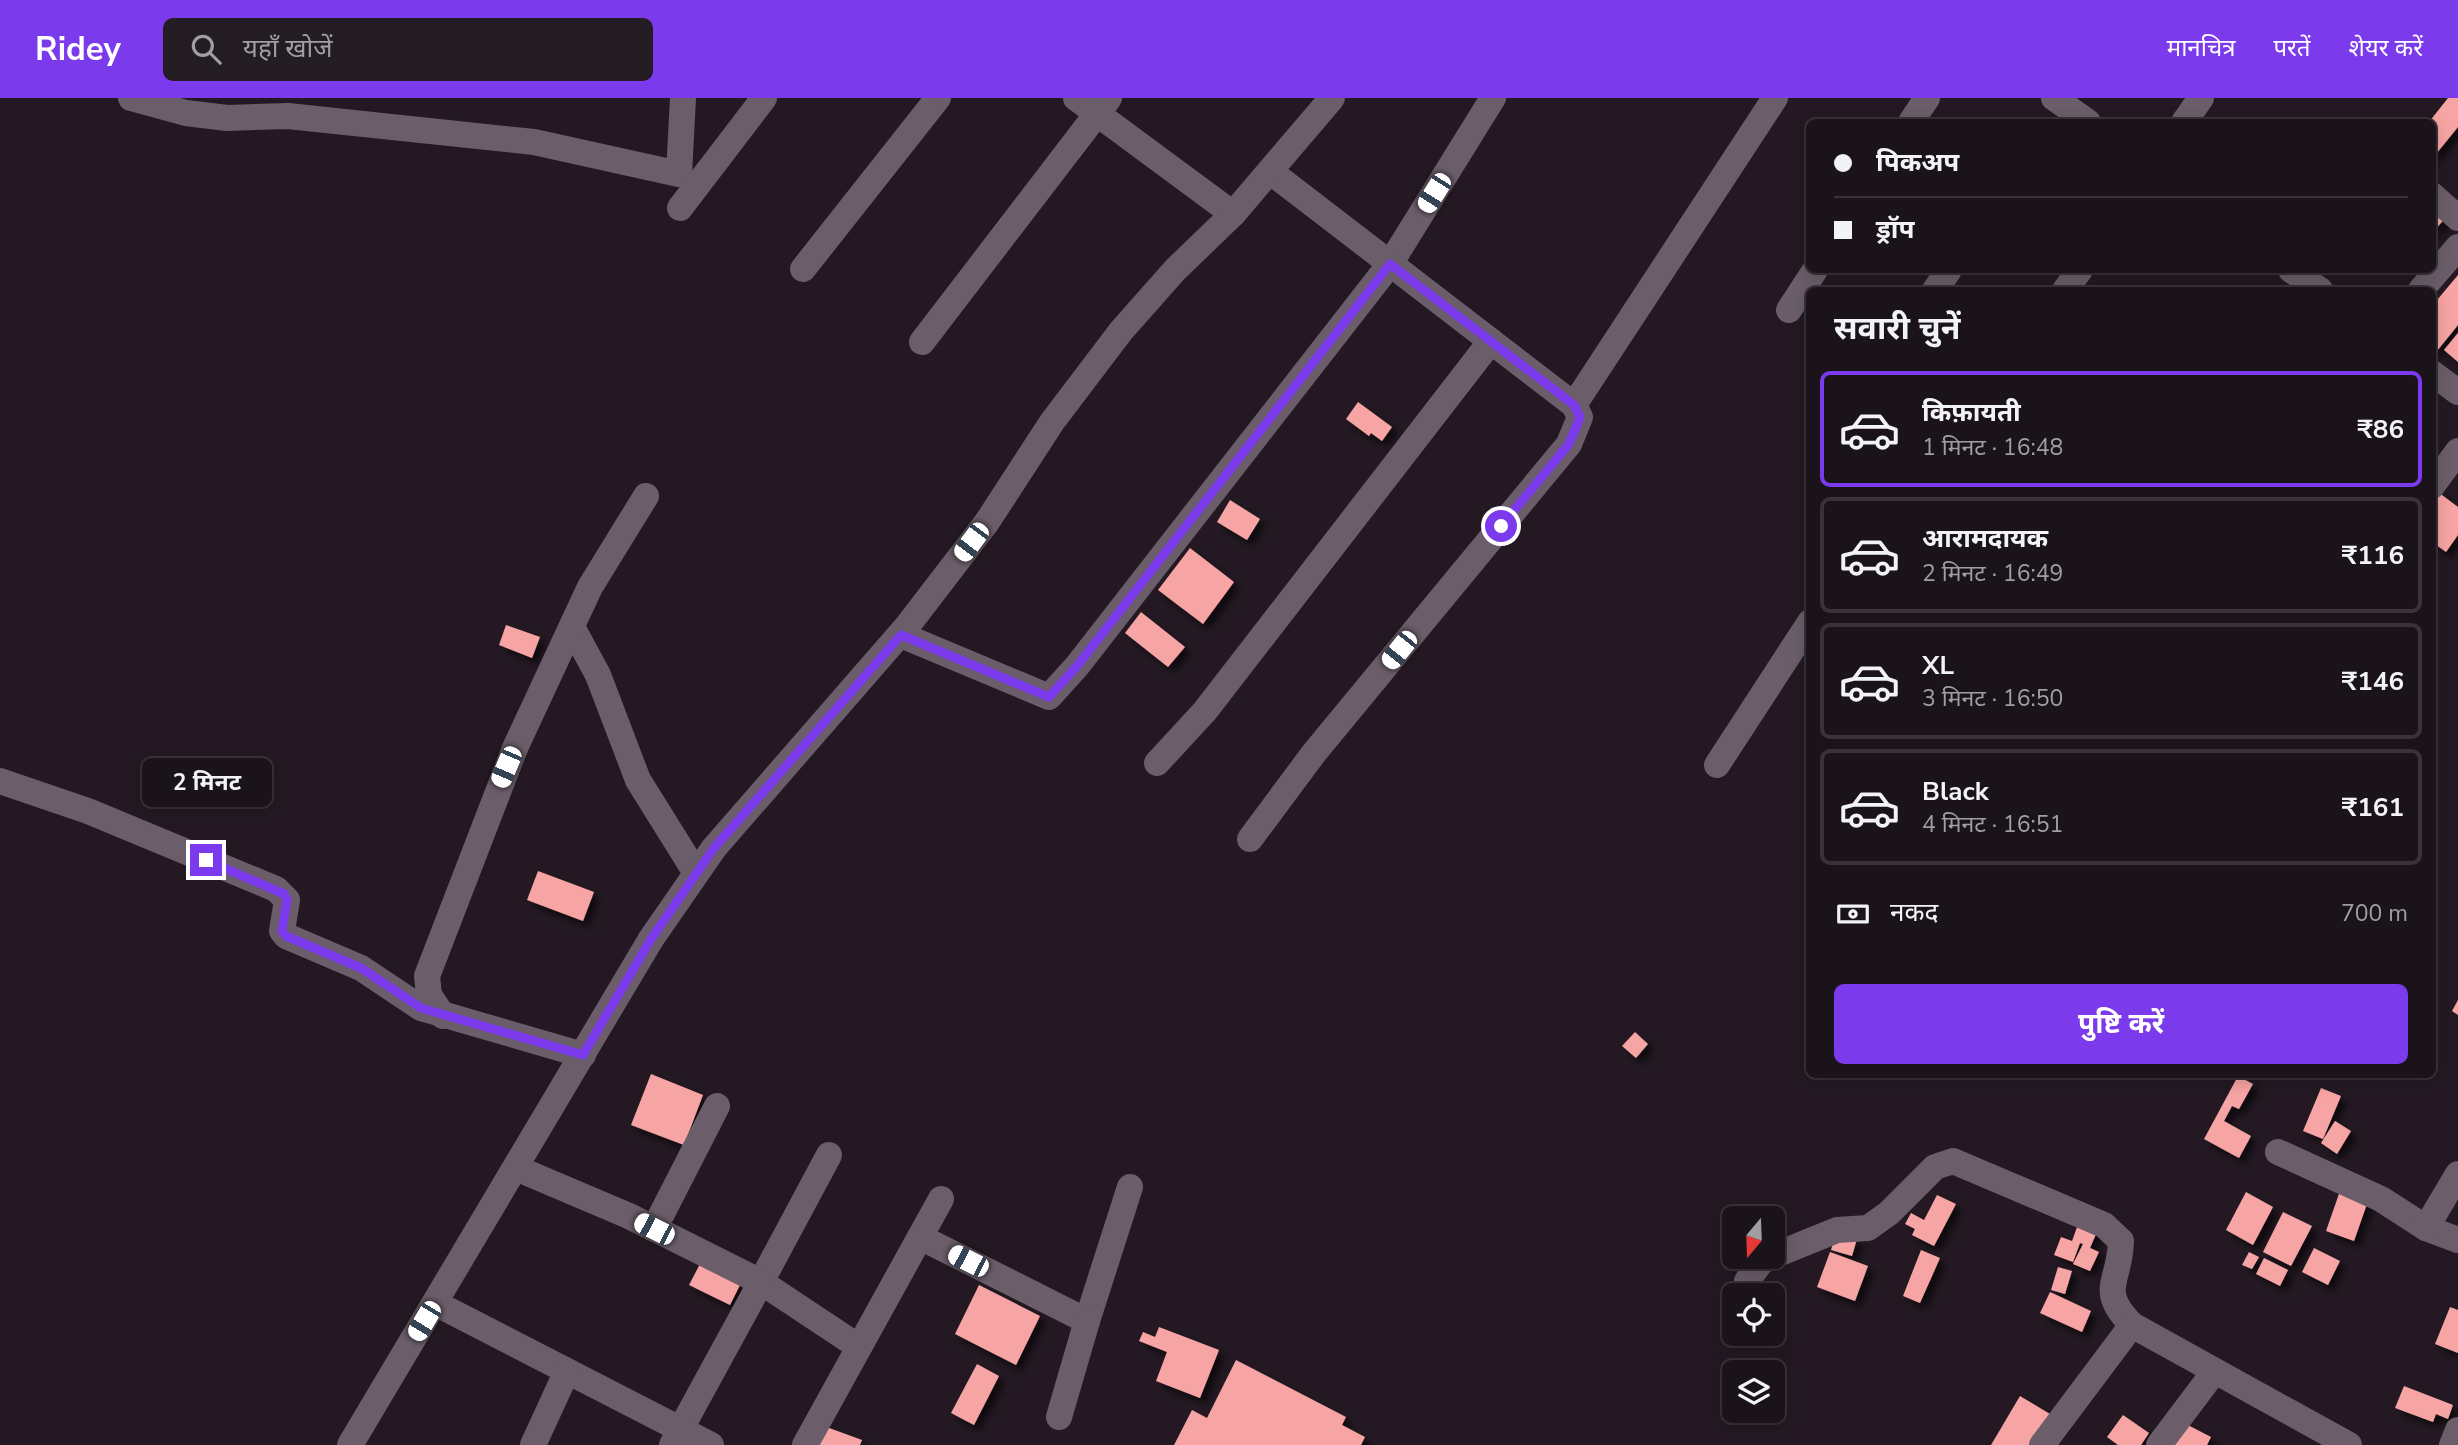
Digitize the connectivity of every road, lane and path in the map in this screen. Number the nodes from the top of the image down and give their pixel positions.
1 (131, 98) edge
2 (684, 98) edge
3 (764, 98) edge
4 (938, 98) edge
5 (1332, 98) edge
6 (1493, 98) edge
7 (1775, 98) edge
8 (1927, 98) edge
9 (2201, 98) edge
10 (1094, 103) edge
11 (2055, 108) edge
12 (1913, 119) edge
13 (2081, 119) edge
14 (2186, 119) edge
15 (1271, 172) junction
16 (2436, 199) edge
17 (680, 208) dead end
18 (1233, 214) junction
19 (2458, 218) edge
20 (2458, 247) edge
21 (1390, 264) junction
22 (803, 269) dead end
23 (1813, 273) edge
24 (2295, 273) edge
25 (2436, 273) edge
26 (2436, 273) edge
27 (2316, 287) edge
28 (2424, 287) edge
29 (1789, 310) dead end
30 (1491, 341) junction
31 (922, 342) dead end
32 (2436, 376) edge
33 (2458, 392) edge
34 (1574, 405) junction
35 (2458, 451) edge
36 (2436, 481) edge
37 (646, 496) dead end
38 (572, 627) junction
39 (1806, 628) edge
40 (901, 635) junction
41 (1157, 763) dead end
42 (1717, 765) dead end
43 (0, 781) edge
44 (1250, 839) dead end
45 (696, 873) junction
46 (443, 1016) junction
47 (583, 1055) junction
48 (717, 1106) dead end
49 (2278, 1152) dead end
50 (829, 1155) dead end
51 (516, 1168) junction
52 (2458, 1174) edge
53 (1130, 1187) dead end
54 (941, 1199) dead end
55 (2426, 1228) junction
56 (654, 1229) junction
57 (920, 1237) junction
58 (2458, 1240) edge
59 (1785, 1251) edge
60 (1756, 1269) edge
61 (1747, 1281) dead end
62 (761, 1282) junction
63 (435, 1303) junction
64 (1087, 1321) junction
65 (2132, 1325) junction
66 (859, 1347) junction
67 (567, 1371) junction
68 (2214, 1372) junction
69 (1059, 1417) dead end
70 (2458, 1430) edge
71 (677, 1437) edge
72 (350, 1445) edge
73 (533, 1445) edge
74 (711, 1445) edge
75 (805, 1445) edge
76 (2042, 1445) edge
77 (2159, 1445) edge
78 (2348, 1445) edge
79 (2452, 1445) edge

1 - 2 street
3 - 17 street
4 - 22 street
5 - 15 street
6 - 21 street
7 - 34 street
8 - 12 street
9 - 14 street
10 - 18 street
10 - 31 street
11 - 13 street
15 - 18 street
15 - 21 street
16 - 19 street
18 - 40 street
20 - 25 street
21 - 30 street
21 - 40 street
23 - 29 street
24 - 27 street
26 - 28 street
30 - 34 street
30 - 41 street
32 - 33 street
34 - 44 street
35 - 36 street
37 - 38 street
38 - 45 street
38 - 46 street
39 - 42 street
40 - 45 street
43 - 46 street
45 - 47 street
46 - 47 street
47 - 51 street
48 - 56 street
49 - 55 street
50 - 62 street
51 - 56 street
51 - 63 street
52 - 55 street
53 - 64 street
54 - 57 street
55 - 58 street
56 - 62 street
57 - 64 street
57 - 66 street
59 - 65 street
60 - 61 street
62 - 66 street
62 - 71 street
63 - 67 street
63 - 72 street
64 - 69 street
65 - 68 street
65 - 76 street
66 - 75 street
67 - 71 street
67 - 73 street
68 - 77 street
68 - 78 street
70 - 79 street
71 - 74 street

